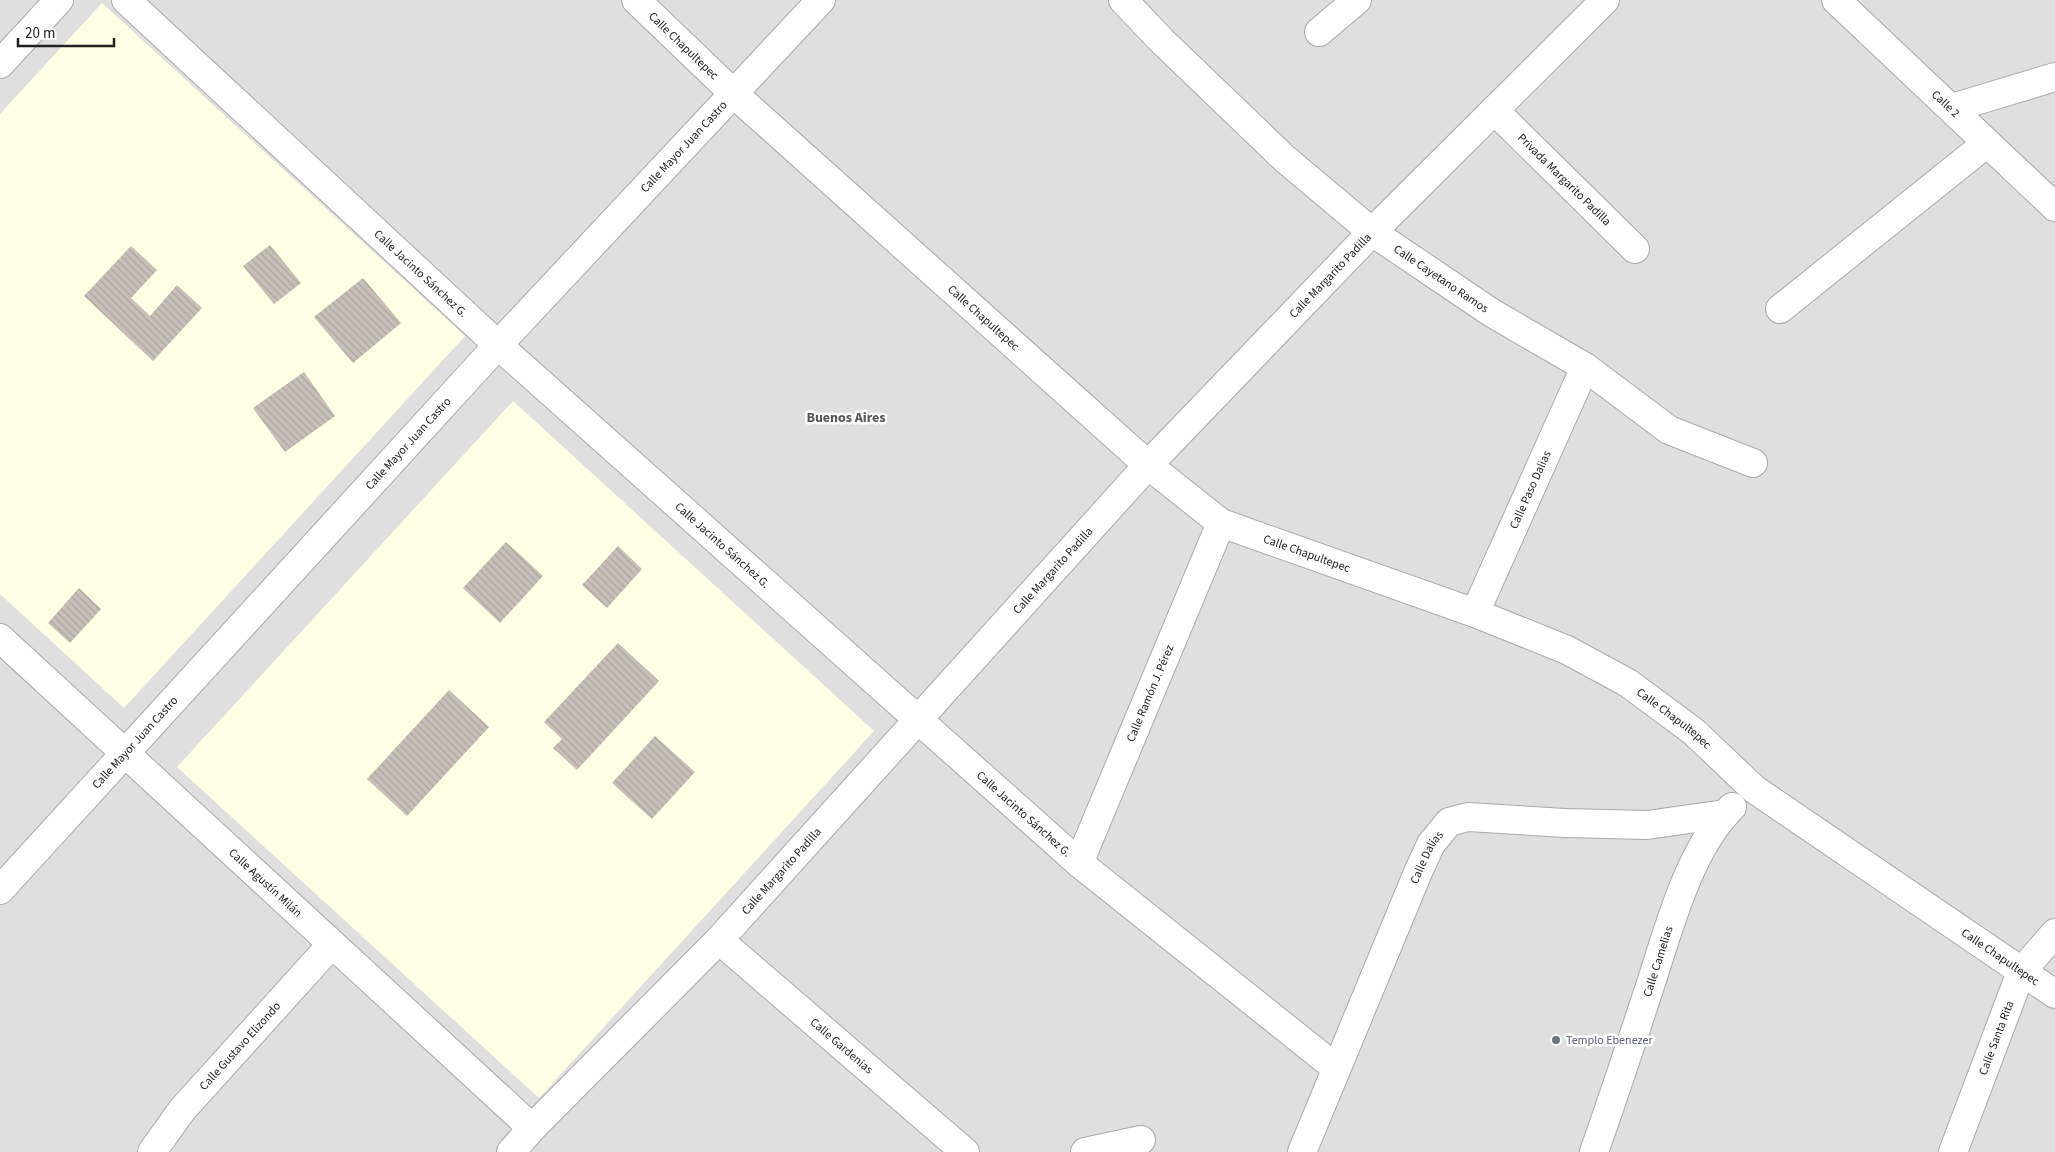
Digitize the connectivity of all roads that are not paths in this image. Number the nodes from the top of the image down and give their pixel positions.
1 (59, 0) edge
2 (126, 0) edge
3 (636, 0) edge
4 (821, 0) edge
5 (1123, 0) edge
6 (1357, 0) edge
7 (1605, 0) edge
8 (1836, 0) edge
9 (1319, 32) dead end
10 (0, 64) edge
11 (2055, 76) edge
12 (732, 93) junction
13 (1952, 108) junction
14 (1494, 110) junction
15 (1987, 142) junction
16 (2055, 207) edge
17 (1372, 232) junction
18 (1635, 249) dead end
19 (1780, 309) dead end
20 (498, 345) junction
21 (1585, 367) junction
22 (1753, 463) dead end
23 (1148, 465) junction
24 (1221, 523) junction
25 (1475, 613) junction
26 (0, 638) edge
27 (918, 718) junction
28 (125, 753) junction
29 (1754, 790) junction
30 (1725, 814) junction
31 (1079, 864) junction
32 (0, 890) edge
33 (2055, 933) edge
34 (719, 940) junction
35 (332, 944) junction
36 (2021, 972) junction
37 (2055, 994) edge
38 (1336, 1068) junction
39 (532, 1128) junction
40 (1141, 1140) dead end
41 (152, 1152) edge
42 (511, 1152) edge
43 (965, 1152) edge
44 (1085, 1152) edge
45 (1302, 1152) edge
46 (1594, 1152) edge
47 (1953, 1152) edge

1 - 10 street
2 - 20 street, Calle Jacinto Sánchez G.
3 - 12 street, Calle Chapultepec
4 - 12 street, Calle Mayor Juan Castro
5 - 17 street, Calle Cayetano Ramos
6 - 9 street
7 - 14 street, Calle Margarito Padilla
8 - 13 street, Calle 2
11 - 13 street
12 - 20 street, Calle Mayor Juan Castro
12 - 23 street, Calle Chapultepec
13 - 15 street, Calle 2
14 - 17 street, Calle Margarito Padilla
14 - 18 street, Privada Margarito Padilla
15 - 16 street, Calle 2
15 - 19 street
17 - 21 street, Calle Cayetano Ramos
17 - 23 street, Calle Margarito Padilla
20 - 27 street, Calle Jacinto Sánchez G.
20 - 28 street, Calle Mayor Juan Castro
21 - 22 street, Calle Cayetano Ramos
21 - 25 street, Calle Paso Dalias
23 - 24 street, Calle Chapultepec
23 - 27 street, Calle Margarito Padilla
24 - 25 street, Calle Chapultepec
24 - 31 street, Calle Ramón J. Pérez
25 - 29 street, Calle Chapultepec
26 - 28 street, Calle Agustín Milán
27 - 31 street, Calle Jacinto Sánchez G.
27 - 34 street, Calle Margarito Padilla
28 - 32 street, Calle Mayor Juan Castro
28 - 35 street, Calle Agustín Milán
29 - 30 street, Calle Camelias
29 - 36 street, Calle Chapultepec
30 - 38 street, Calle Dalias
30 - 46 street, Calle Camelias
31 - 38 street, Calle Jacinto Sánchez G.
33 - 36 street, Calle Santa Rita
34 - 39 street, Calle Margarito Padilla
34 - 43 street, Calle Gardenias
35 - 39 street, Calle Agustín Milán
35 - 41 street, Calle Gustavo Elizondo
36 - 37 street, Calle Chapultepec
36 - 47 street, Calle Santa Rita
38 - 45 street, Calle Dalias
39 - 42 street, Calle Margarito Padilla
40 - 44 street

